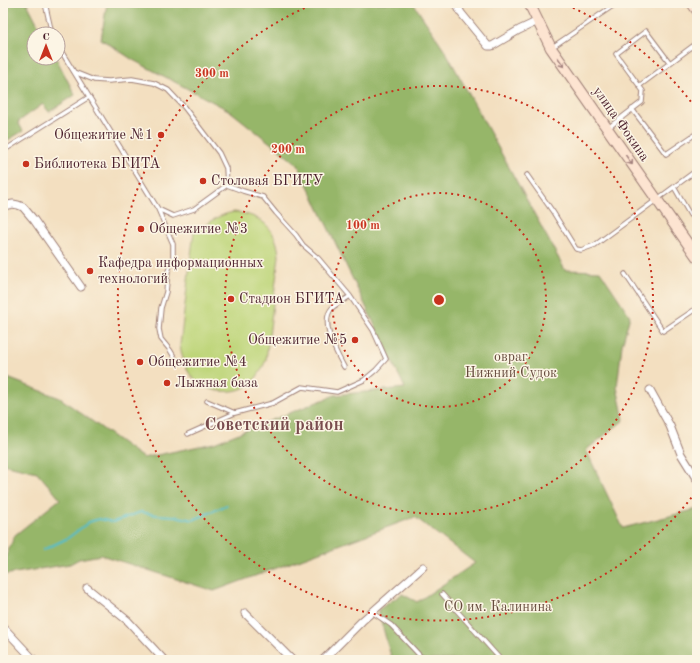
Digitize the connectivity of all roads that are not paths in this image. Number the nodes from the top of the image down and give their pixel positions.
1 (45, 3) edge
2 (456, 3) edge
3 (529, 3) edge
4 (616, 3) edge
5 (692, 3) edge
6 (697, 10) edge
7 (538, 21) junction
8 (50, 26) edge
9 (697, 43) edge
10 (551, 48) junction
11 (66, 59) edge
12 (670, 63) junction
13 (74, 72) junction
14 (639, 86) junction
15 (89, 97) junction
16 (632, 109) junction
17 (607, 128) junction
18 (697, 132) edge
19 (3, 151) edge
20 (697, 170) edge
21 (527, 175) dead end
22 (227, 185) junction
23 (674, 187) junction
24 (656, 200) junction
25 (3, 206) edge
26 (158, 209) junction
27 (690, 215) dead end
28 (697, 257) edge
29 (625, 274) dead end
30 (81, 287) dead end
31 (350, 296) junction
32 (697, 308) edge
33 (176, 360) dead end
34 (344, 368) dead end
35 (650, 390) dead end
36 (206, 401) dead end
37 (235, 413) junction
38 (188, 434) dead end
39 (697, 478) edge
40 (423, 567) dead end
41 (87, 588) dead end
42 (442, 594) dead end
43 (372, 612) junction
44 (245, 613) dead end
45 (3, 627) edge
46 (34, 660) edge
47 (164, 660) edge
48 (292, 660) edge
49 (323, 660) edge
50 (424, 660) edge
51 (501, 660) edge

1 - 8 lane
2 - 7 street
3 - 7 main road, улица Фокина
4 - 10 lane
5 - 6 main road
7 - 10 main road, улица Фокина
9 - 12 lane
10 -> 17 main road, улица Фокина
11 - 13 lane
12 - 14 lane
12 - 14 lane
13 - 15 lane
13 - 22 lane
14 - 16 lane
15 - 19 lane
15 - 26 lane
16 - 17 lane
16 - 18 lane
17 -> 24 main road, улица Фокина
20 - 23 lane
21 - 24 lane
22 - 26 lane
22 - 31 lane
23 - 24 lane
23 - 27 lane
24 - 28 main road, улица Фокина
25 - 30 street
26 - 33 lane
29 - 32 lane
31 - 34 lane
31 - 37 lane
35 - 39 street
36 - 37 lane
37 - 38 lane
40 - 43 street
41 - 47 street
42 - 51 lane
43 - 49 street
43 - 50 lane
44 - 48 street
45 - 46 street

